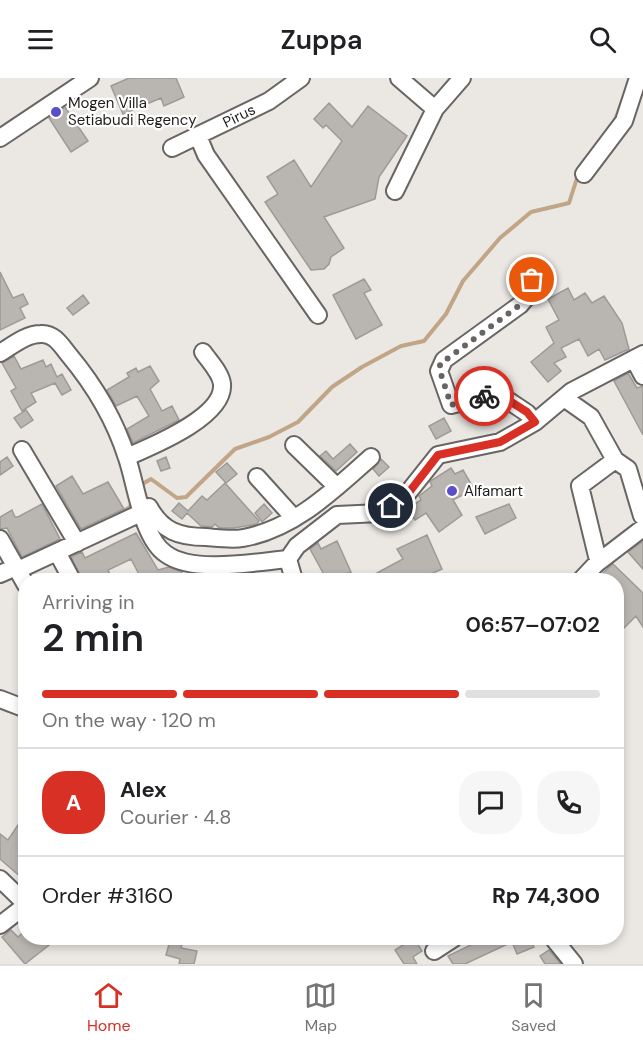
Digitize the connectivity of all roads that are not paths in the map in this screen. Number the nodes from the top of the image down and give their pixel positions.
1 (90, 78) edge
2 (301, 78) edge
3 (399, 78) edge
4 (462, 78) edge
5 (638, 78) edge
6 (636, 103) edge
7 (435, 109) junction
8 (198, 136) junction
9 (0, 138) edge
10 (172, 147) dead end
11 (584, 174) dead end
12 (395, 191) dead end
13 (531, 277) dead end
14 (318, 315) dead end
15 (203, 352) dead end
16 (0, 353) edge
17 (638, 356) edge
18 (643, 376) edge
19 (564, 398) junction
20 (535, 422) junction
21 (294, 445) dead end
22 (22, 450) dead end
23 (127, 457) junction
24 (371, 457) dead end
25 (615, 460) junction
26 (257, 477) dead end
27 (338, 487) junction
28 (140, 504) junction
29 (642, 516) edge
30 (294, 518) junction
31 (643, 528) edge
32 (0, 539) edge
33 (77, 543) junction
34 (57, 552) junction
35 (597, 556) dead end
36 (288, 559) junction
37 (19, 573) edge
38 (22, 573) edge
39 (68, 573) edge
40 (292, 573) edge
41 (588, 573) edge
42 (0, 574) edge
43 (18, 574) edge
44 (0, 699) edge
45 (18, 706) edge
46 (0, 879) edge
47 (18, 896) edge
48 (18, 910) edge
49 (0, 925) edge
50 (443, 945) edge
51 (559, 945) edge
52 (434, 951) dead end
53 (574, 964) edge

1 - 9 street
2 - 8 street, Pirus
3 - 7 street
4 - 7 street
5 - 6 street
6 - 11 street
7 - 12 street
8 - 10 street, Pirus
8 - 14 street
13 - 20 street
15 - 23 street
16 - 23 street
17 - 18 street
17 - 19 street
19 - 20 street
19 - 25 street
20 - 36 street
21 - 27 street
22 - 33 street
23 - 28 street
24 - 27 street
25 - 29 street
25 - 35 street
26 - 30 street
27 - 30 street
28 - 30 street
28 - 33 street
28 - 36 street
31 - 41 street
32 - 37 street
33 - 34 street
34 - 38 street
34 - 39 street
36 - 40 street
42 - 43 street
44 - 45 street
46 - 47 street
48 - 49 street
50 - 52 street
51 - 53 street

